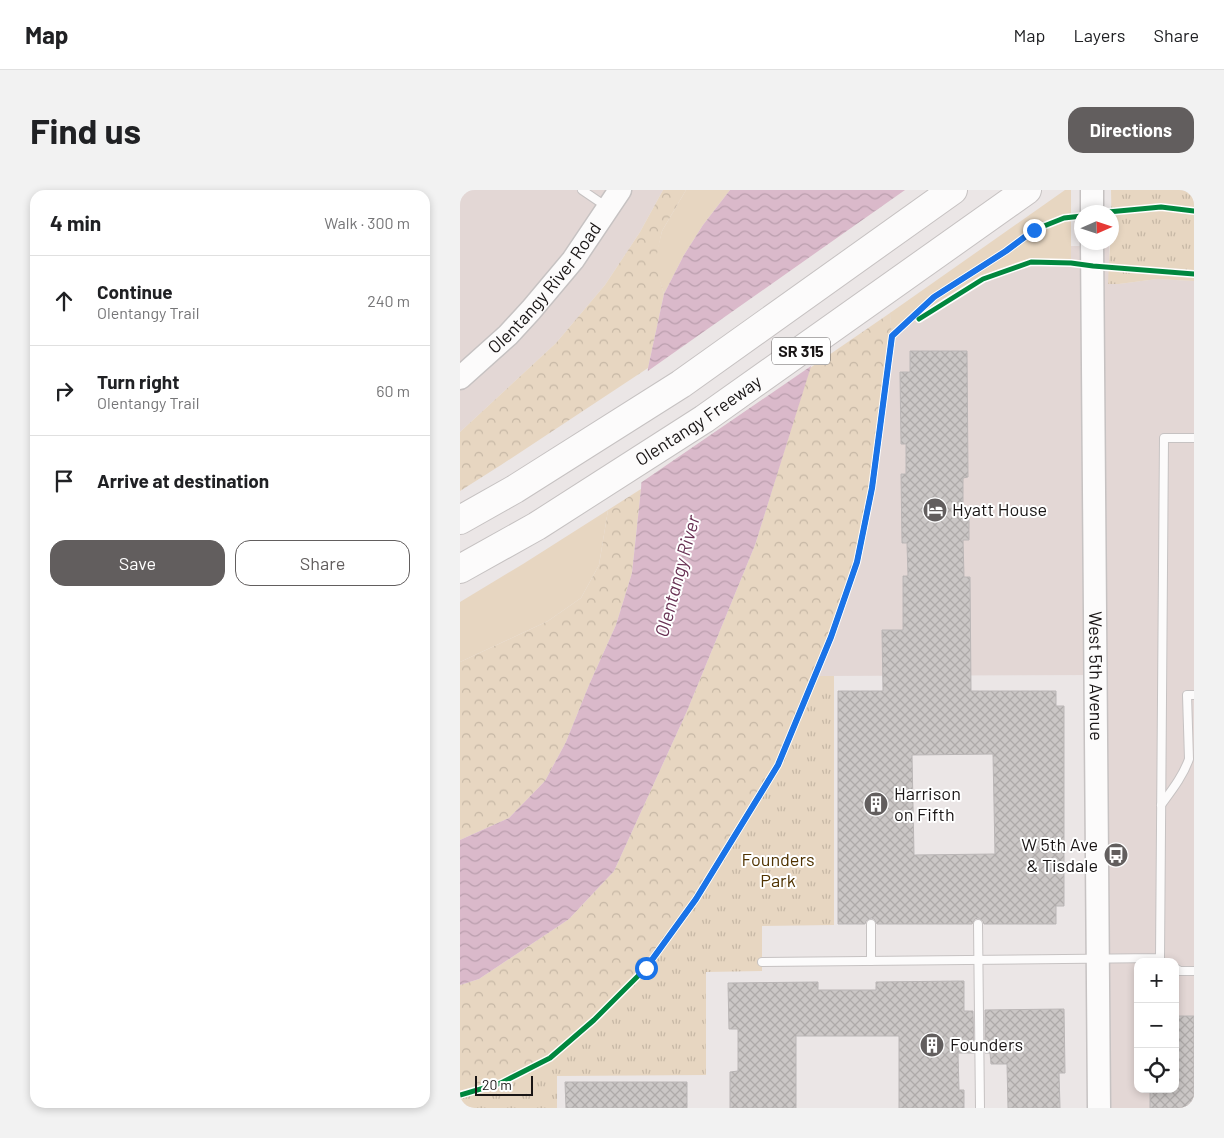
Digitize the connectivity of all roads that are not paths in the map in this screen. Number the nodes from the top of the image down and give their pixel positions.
1 (582, 190) edge
2 (953, 190) edge
3 (1027, 190) edge
4 (1092, 190) edge
5 (615, 199) edge
6 (1092, 205) edge
7 (1092, 250) edge
8 (460, 378) edge
9 (1194, 438) edge
10 (460, 520) edge
11 (460, 569) edge
12 (1194, 695) edge
13 (1161, 805) junction
14 (871, 924) dead end
15 (978, 924) dead end
16 (1163, 958) edge
17 (1099, 959) junction
18 (978, 960) junction
19 (1134, 960) edge
20 (871, 961) junction
21 (762, 962) dead end
22 (1179, 970) edge
23 (1194, 971) edge
24 (980, 1108) edge
25 (1100, 1108) edge

1 - 5 lane
2 - 10 highway, SR 315
3 - 11 highway, Olentangy Freeway / SR 315
4 - 6 main road
5 - 8 main road, Olentangy River Road
7 - 17 main road, West 5th Avenue
9 - 13 lane
12 - 13 lane
13 - 16 lane
14 - 20 lane
15 - 18 lane
17 - 18 lane
17 - 19 lane
17 - 25 main road, West 5th Avenue
18 - 20 lane
18 - 24 lane
20 - 21 lane
22 - 23 lane

